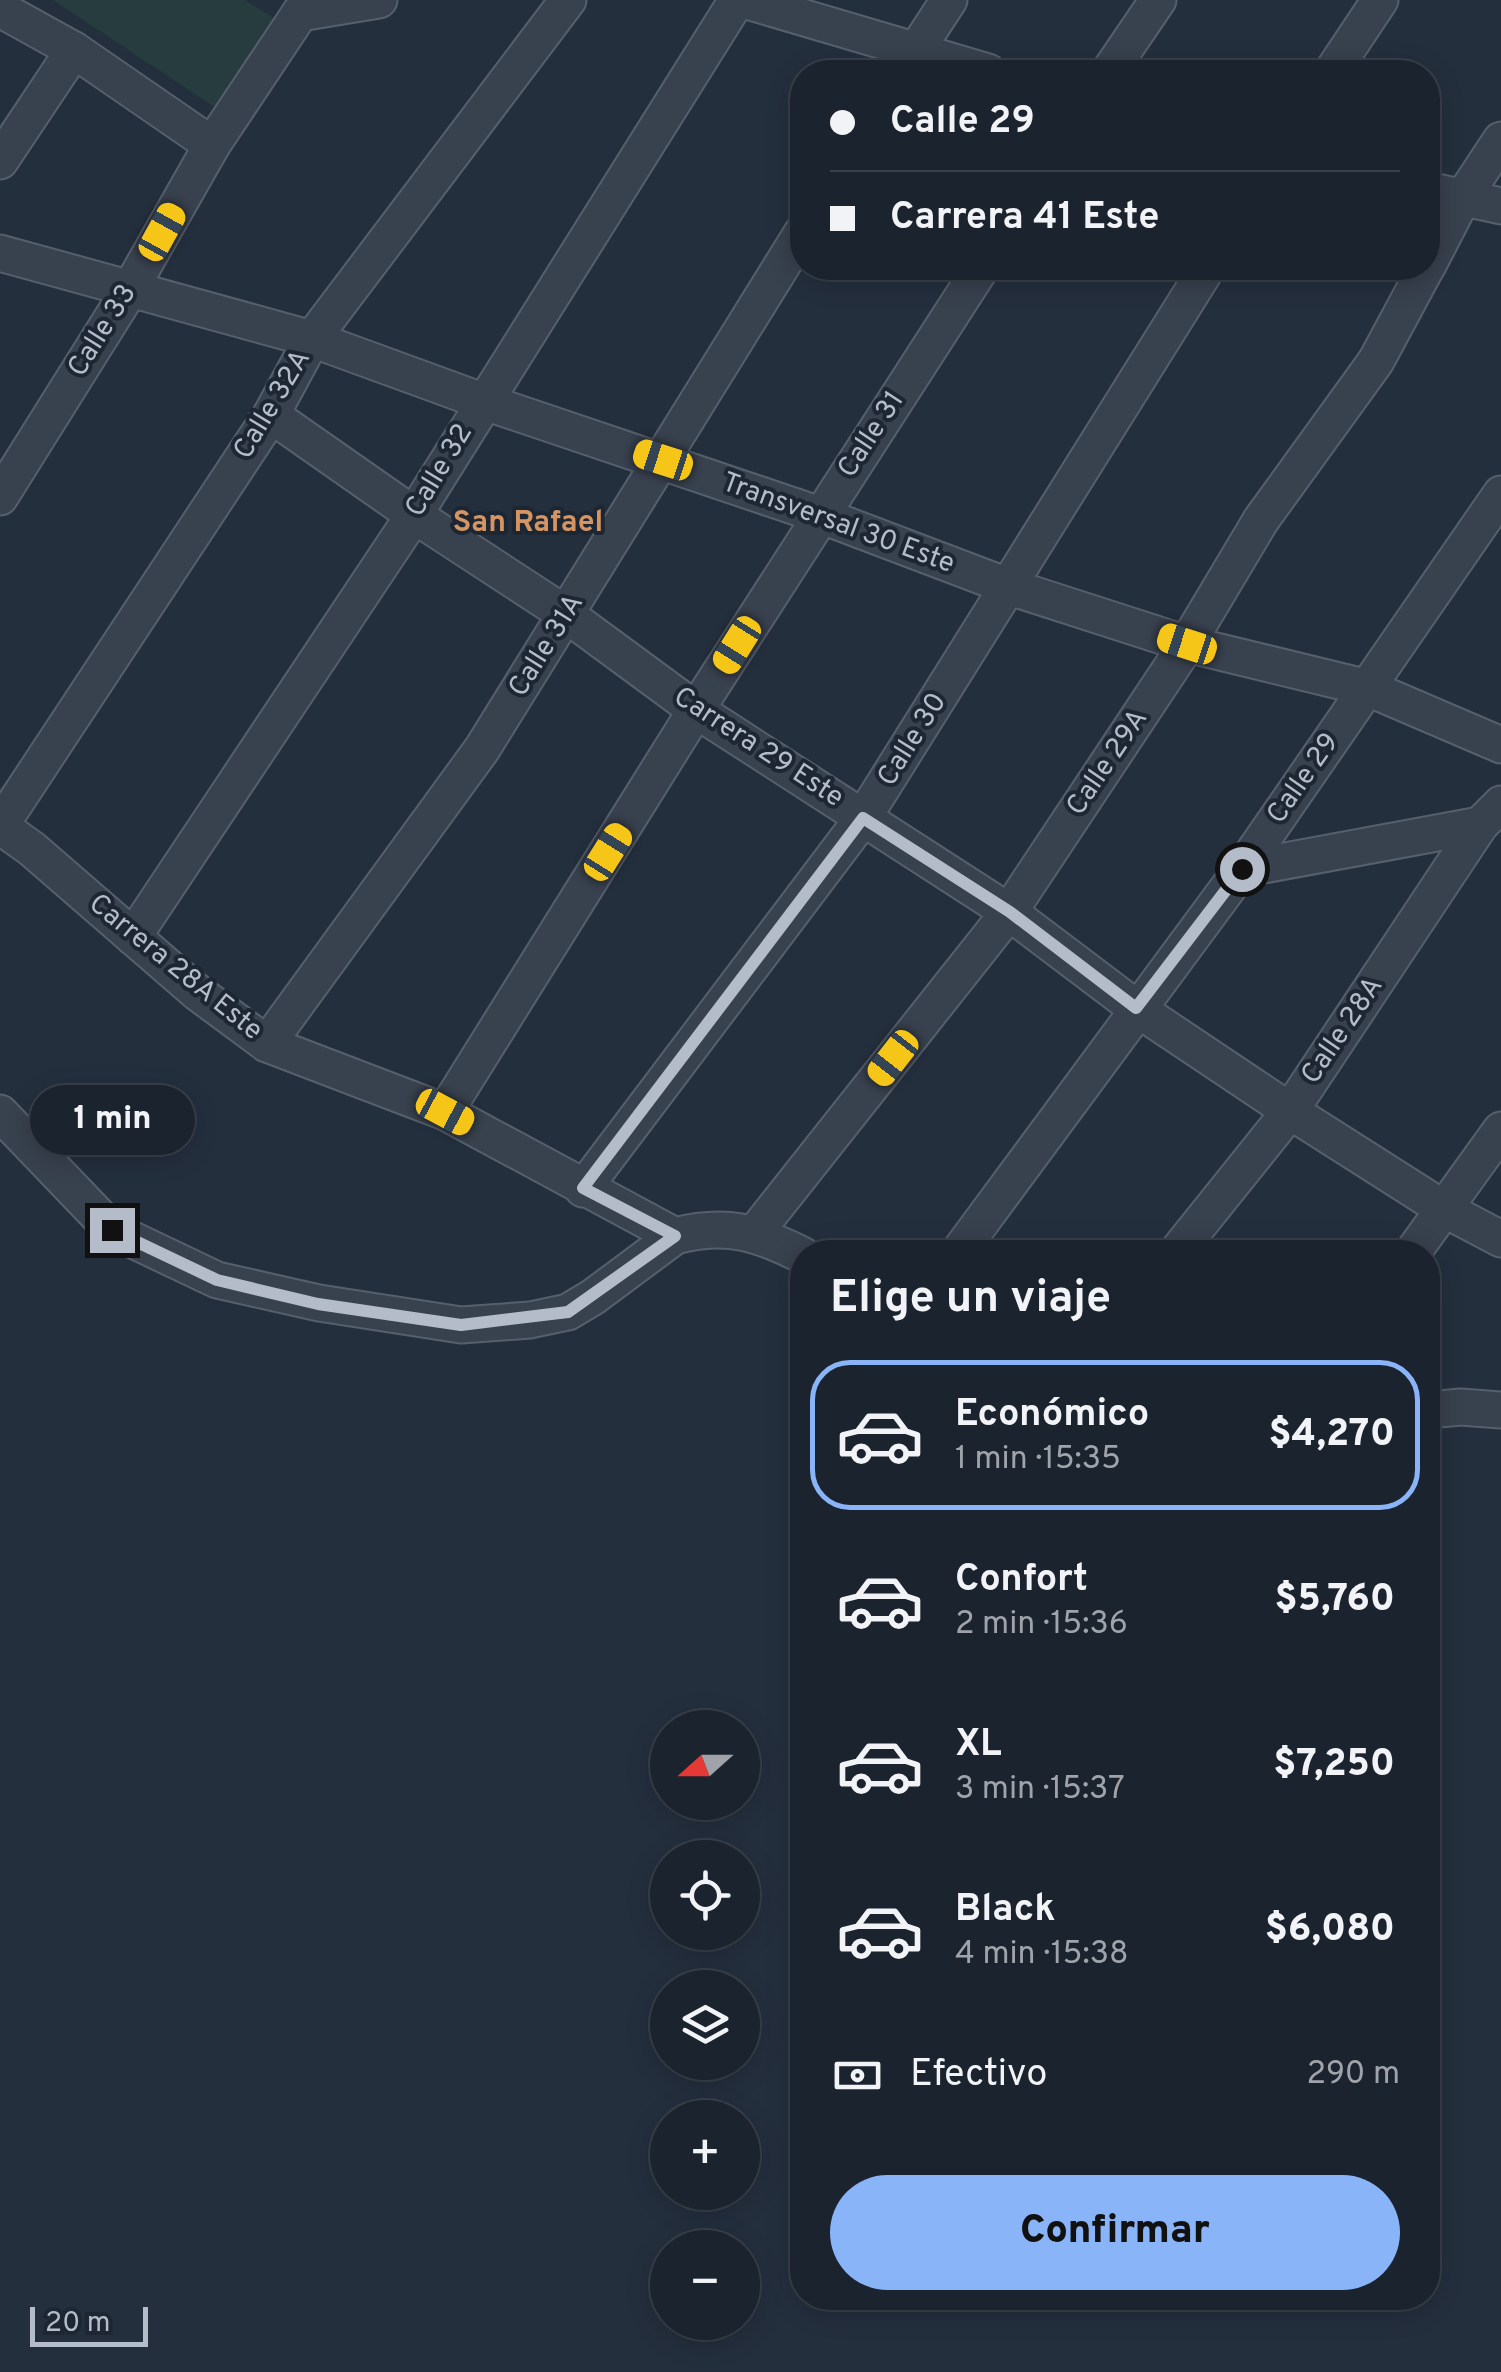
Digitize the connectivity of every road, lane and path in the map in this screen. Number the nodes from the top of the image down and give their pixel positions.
1 (379, 0) edge
2 (568, 0) edge
3 (740, 0) edge
4 (949, 0) edge
5 (1158, 0) edge
6 (1380, 0) edge
7 (291, 6) edge
8 (0, 9) edge
9 (74, 50) junction
10 (899, 60) edge
11 (909, 60) edge
12 (1117, 60) edge
13 (1340, 60) edge
14 (1501, 140) edge
15 (212, 145) junction
16 (0, 160) edge
17 (1440, 193) edge
18 (1462, 199) junction
19 (1501, 206) edge
20 (1440, 241) edge
21 (0, 253) edge
22 (790, 253) edge
23 (973, 280) edge
24 (1200, 280) edge
25 (1420, 280) edge
26 (129, 291) junction
27 (312, 338) junction
28 (482, 401) junction
29 (271, 414) junction
30 (663, 460) junction
31 (1501, 494) edge
32 (0, 497) edge
33 (414, 515) junction
34 (820, 515) junction
35 (1010, 588) junction
36 (568, 614) junction
37 (1187, 644) junction
38 (1368, 688) junction
39 (696, 710) junction
40 (1501, 745) edge
41 (1491, 815) edge
42 (863, 818) junction
43 (0, 826) edge
44 (1242, 869) junction
45 (1010, 912) junction
46 (134, 937) junction
47 (1136, 1008) junction
48 (267, 1044) junction
49 (445, 1112) junction
50 (1290, 1112) junction
51 (0, 1113) edge
52 (1501, 1130) edge
53 (583, 1188) junction
54 (1444, 1209) junction
55 (754, 1234) junction
56 (675, 1236) junction
57 (1501, 1239) edge
58 (967, 1240) edge
59 (1187, 1240) edge
60 (1422, 1240) edge
61 (790, 1250) edge
62 (1440, 1409) edge
63 (1501, 1410) edge

1 - 7 street
2 - 27 street, Calle 32A
3 - 10 street
3 - 28 street, Calle 32
4 - 11 street
5 - 12 street
6 - 13 street
7 - 15 street, Calle 33
8 - 9 street
9 - 15 street
9 - 16 street
14 - 18 street, Calle 29A
15 - 26 street, Calle 33
17 - 18 street
18 - 19 street
18 - 20 street, Calle 29A
21 - 26 street, Transversal 30 Este
22 - 30 street, Calle 31A
23 - 34 street, Calle 31
24 - 35 street, Calle 30
25 - 37 street, Calle 29A
26 - 27 street, Transversal 30 Este
26 - 32 street, Calle 33
27 - 28 street, Transversal 30 Este
27 - 29 street, Calle 32A
28 - 30 street, Transversal 30 Este
28 - 33 street, Calle 32
29 - 33 street, Carrera 29 Este
29 - 43 street, Calle 32A
30 - 34 street, Transversal 30 Este
30 - 36 street, Calle 31A
31 - 38 street, Calle 29
33 - 36 street, Carrera 29 Este
33 - 46 street, Calle 32
34 - 35 street, Transversal 30 Este
34 - 39 street, Calle 31
35 - 37 street, Transversal 30 Este
35 - 42 street, Calle 30
36 - 39 street, Carrera 29 Este
36 - 48 street, Calle 31A
37 - 38 street, Transversal 30 Este
37 - 45 street, Calle 29A
38 - 40 street, Transversal 30 Este
38 - 44 street, Calle 29
39 - 42 street, Carrera 29 Este
39 - 49 street, Calle 31
41 - 44 street
41 - 50 street, Calle 28A
42 - 45 street, Carrera 29 Este
42 - 53 street, Calle 30
43 - 46 street, Carrera 28A Este
44 - 47 street, Calle 29
45 - 47 street, Carrera 29 Este
45 - 55 street, Calle 29A
46 - 48 street, Carrera 28A Este
47 - 50 street, Carrera 29 Este
47 - 58 street, Calle 29
48 - 49 street, Carrera 28A Este
49 - 53 street, Carrera 28A Este
50 - 54 street, Carrera 29 Este
50 - 59 street, Calle 28A
51 - 56 street
52 - 54 street
53 - 56 street, Carrera 28A Este
54 - 57 street, Carrera 29 Este
54 - 60 street
55 - 56 street
55 - 61 street
62 - 63 street

